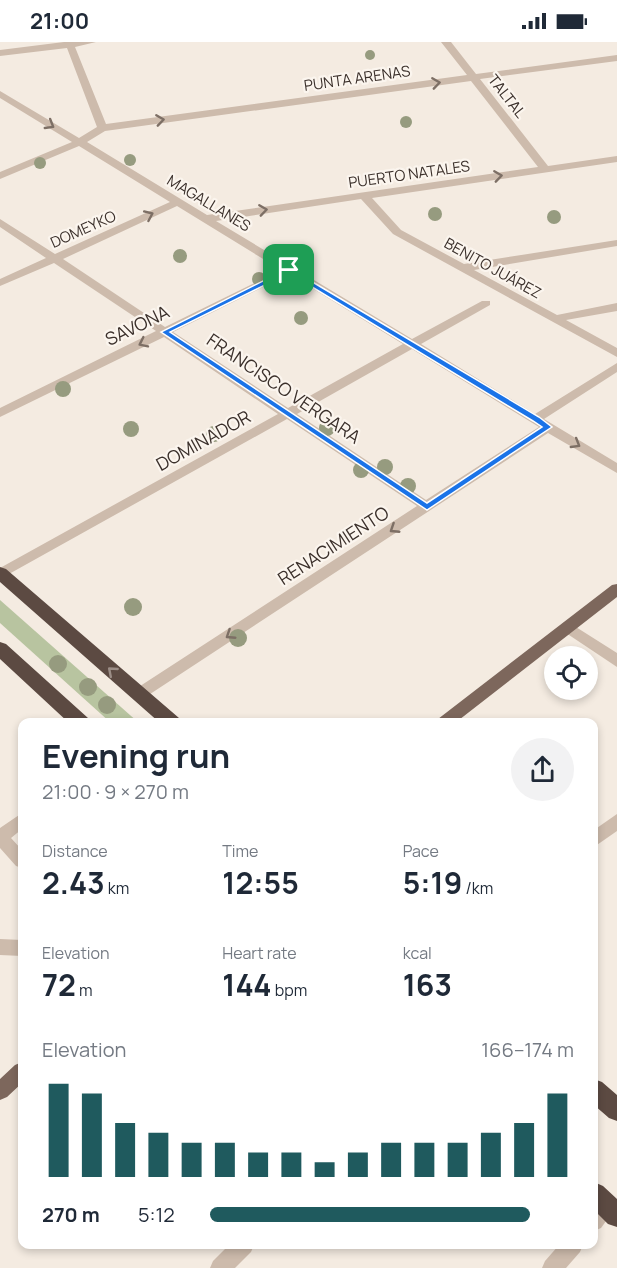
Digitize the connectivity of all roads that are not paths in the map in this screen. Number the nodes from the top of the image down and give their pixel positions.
1 (91, 42) edge
2 (446, 42) edge
3 (69, 43) edge
4 (0, 53) edge
5 (617, 58) edge
6 (474, 78) junction
7 (0, 94) edge
8 (102, 128) junction
9 (80, 142) junction
10 (617, 159) edge
11 (545, 169) junction
12 (0, 176) edge
13 (364, 196) junction
14 (178, 202) junction
15 (205, 219) junction
16 (0, 222) edge
17 (617, 243) edge
18 (54, 258) junction
19 (462, 268) junction
20 (289, 270) junction
21 (0, 283) edge
22 (486, 303) dead end
23 (617, 307) edge
24 (554, 319) junction
25 (165, 332) junction
26 (411, 344) junction
27 (617, 353) edge
28 (617, 367) edge
29 (0, 413) edge
30 (287, 413) junction
31 (542, 423) junction
32 (617, 469) edge
33 (427, 507) junction
34 (0, 574) edge
35 (617, 589) edge
36 (568, 627) junction
37 (0, 648) edge
38 (617, 661) edge
39 (139, 694) junction
40 (76, 718) edge
41 (166, 718) edge
42 (450, 718) edge
43 (617, 821) edge
44 (18, 823) edge
45 (0, 837) edge
46 (598, 837) edge
47 (18, 857) edge
48 (0, 947) edge
49 (18, 948) edge
50 (18, 1075) edge
51 (0, 1091) edge
52 (240, 1249) edge
53 (569, 1249) edge
54 (220, 1268) edge
55 (552, 1268) edge

1 - 3 street
2 - 6 street, TALTAL
3 - 4 street
3 - 8 street
5 - 6 street, PUNTA ARENAS
8 -> 6 street, PUNTA ARENAS
6 - 11 street, TALTAL
7 -> 9 street, MAGALLANES
8 - 9 street
9 - 12 street
9 - 14 street, MAGALLANES
10 - 11 street, PUERTO NATALES
13 -> 11 street, PUERTO NATALES
15 -> 13 street, PUERTO NATALES
13 - 19 street, BENITO JUÁREZ
14 - 15 street, MAGALLANES
18 -> 14 street, DOMEYKO
15 - 20 street, MAGALLANES
16 - 18 street, FRANCISCO VERGARA
17 - 19 street
18 - 21 street, DOMEYKO
18 - 25 street, FRANCISCO VERGARA
19 - 24 street, BENITO JUÁREZ
20 - 25 street, SAVONA
20 - 26 street, MAGALLANES
22 - 26 street, DOMINADOR
23 - 24 street
24 - 27 street, BENITO JUÁREZ
25 -> 29 street, SAVONA
25 - 30 street, FRANCISCO VERGARA
26 - 30 street, DOMINADOR
26 - 31 street, MAGALLANES
28 - 31 street, RENACIMIENTO
30 - 33 street, FRANCISCO VERGARA
30 - 34 street, DOMINADOR
31 -> 32 street, MAGALLANES
31 - 33 street, RENACIMIENTO
33 -> 39 street, RENACIMIENTO
39 -> 34 highway
35 - 36 main road
36 - 38 street
36 - 42 main road
37 - 40 highway
39 - 41 highway
43 - 46 street
44 - 45 street
45 - 47 street
48 - 49 street
50 - 51 main road
52 - 54 street
53 - 55 street

